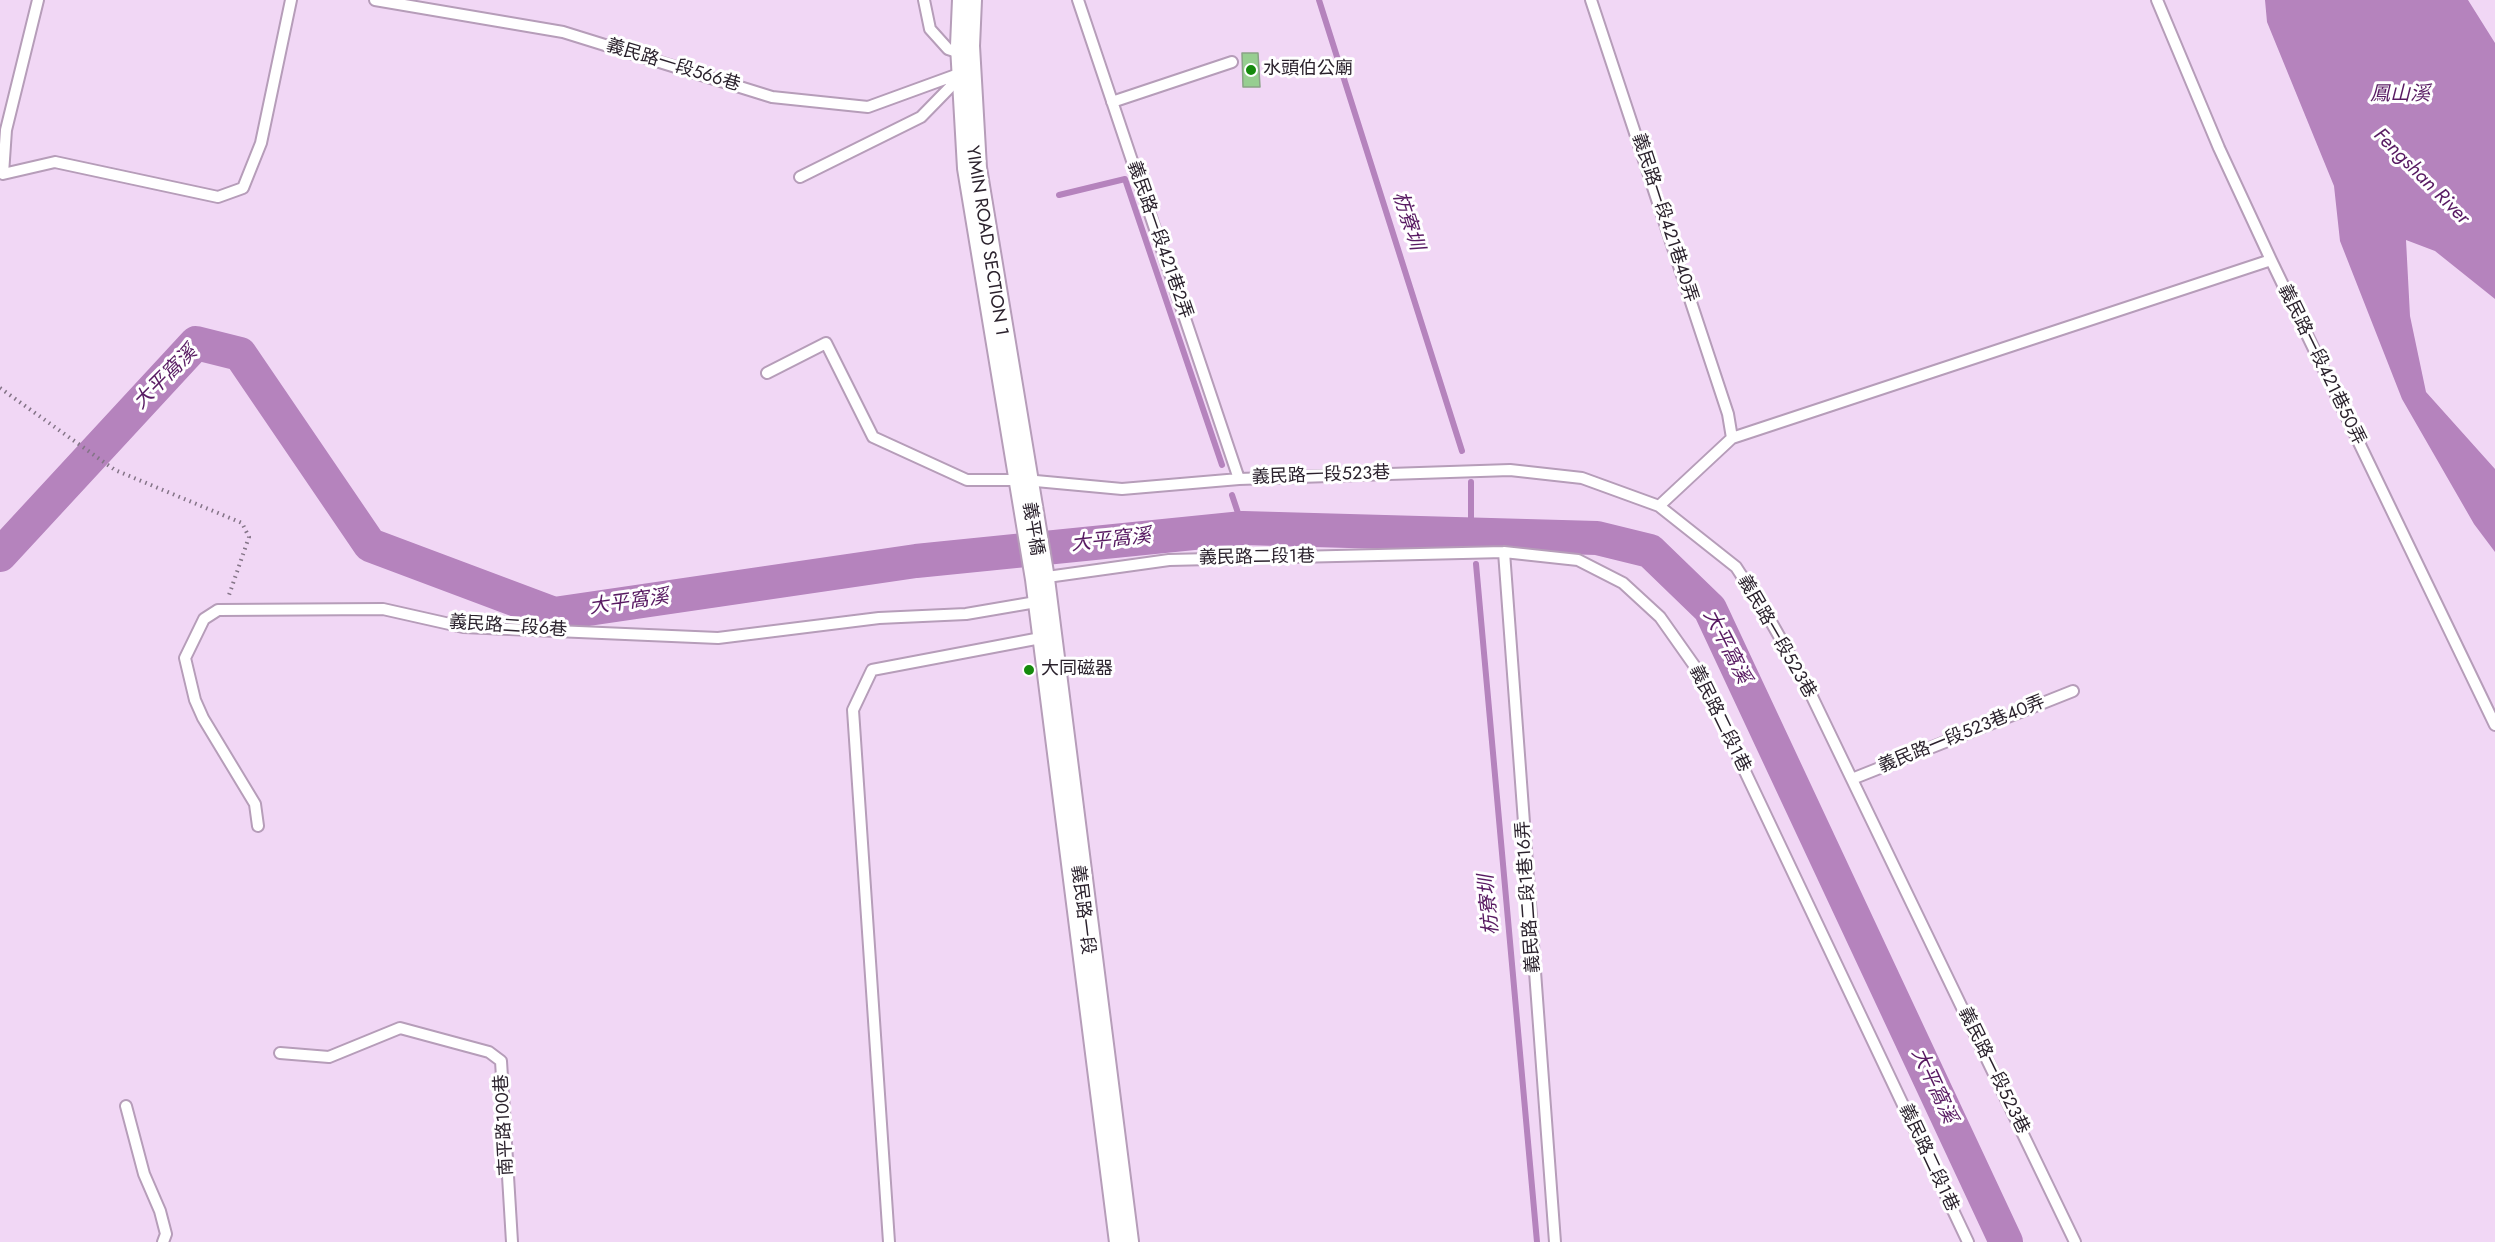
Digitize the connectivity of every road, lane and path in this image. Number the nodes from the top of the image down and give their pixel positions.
1 (38, 0) edge
2 (291, 0) edge
3 (375, 0) edge
4 (924, 0) edge
5 (966, 0) edge
6 (1078, 0) edge
7 (1591, 0) edge
8 (2157, 0) edge
9 (1232, 62) dead end
10 (966, 63) junction
11 (1112, 102) junction
12 (800, 177) dead end
13 (2271, 260) junction
14 (767, 373) dead end
15 (0, 388) edge
16 (1732, 438) junction
17 (1239, 479) junction
18 (1025, 480) junction
19 (1659, 506) junction
20 (1504, 552) junction
21 (1041, 590) junction
22 (230, 610) junction
23 (1047, 636) junction
24 (2073, 691) dead end
25 (2495, 725) edge
26 (1852, 779) junction
27 (258, 826) dead end
28 (280, 1053) dead end
29 (126, 1106) dead end
30 (163, 1242) edge
31 (512, 1242) edge
32 (889, 1242) edge
33 (1124, 1242) edge
34 (1555, 1242) edge
35 (1968, 1242) edge
36 (2075, 1242) edge

1 - 2 lane
3 - 10 lane, 義民路一段566巷
4 - 10 lane
5 - 10 street, YIMIN ROAD SECTION 1
6 - 11 lane, 義民路一段421巷2弄
7 - 16 lane, 義民路一段421巷40弄
8 - 13 lane, 義民路一段421巷50弄
9 - 11 lane
10 - 12 lane
10 - 18 street, YIMIN ROAD SECTION 1
11 - 17 lane, 義民路一段421巷2弄
13 - 16 lane
13 - 25 lane, 義民路一段421巷50弄
14 - 18 lane, 義民路一段523巷
15 - 22 path
16 - 19 lane
17 - 18 lane, 義民路一段523巷
17 - 19 lane, 義民路一段523巷
18 - 21 street, 義平橋
19 - 26 lane, 義民路一段523巷
20 - 21 lane, 義民路二段1巷
20 - 34 lane, 義民路二段1巷16弄
20 - 35 lane, 義民路二段1巷
21 - 22 lane, 義民路二段6巷
21 - 23 street, 義民路一段
22 - 27 lane, 義民路二段6巷
23 - 32 lane
23 - 33 street, 義民路一段
24 - 26 lane, 義民路一段523巷40弄
26 - 36 lane, 義民路一段523巷
28 - 31 lane, 南平路100巷
29 - 30 lane

